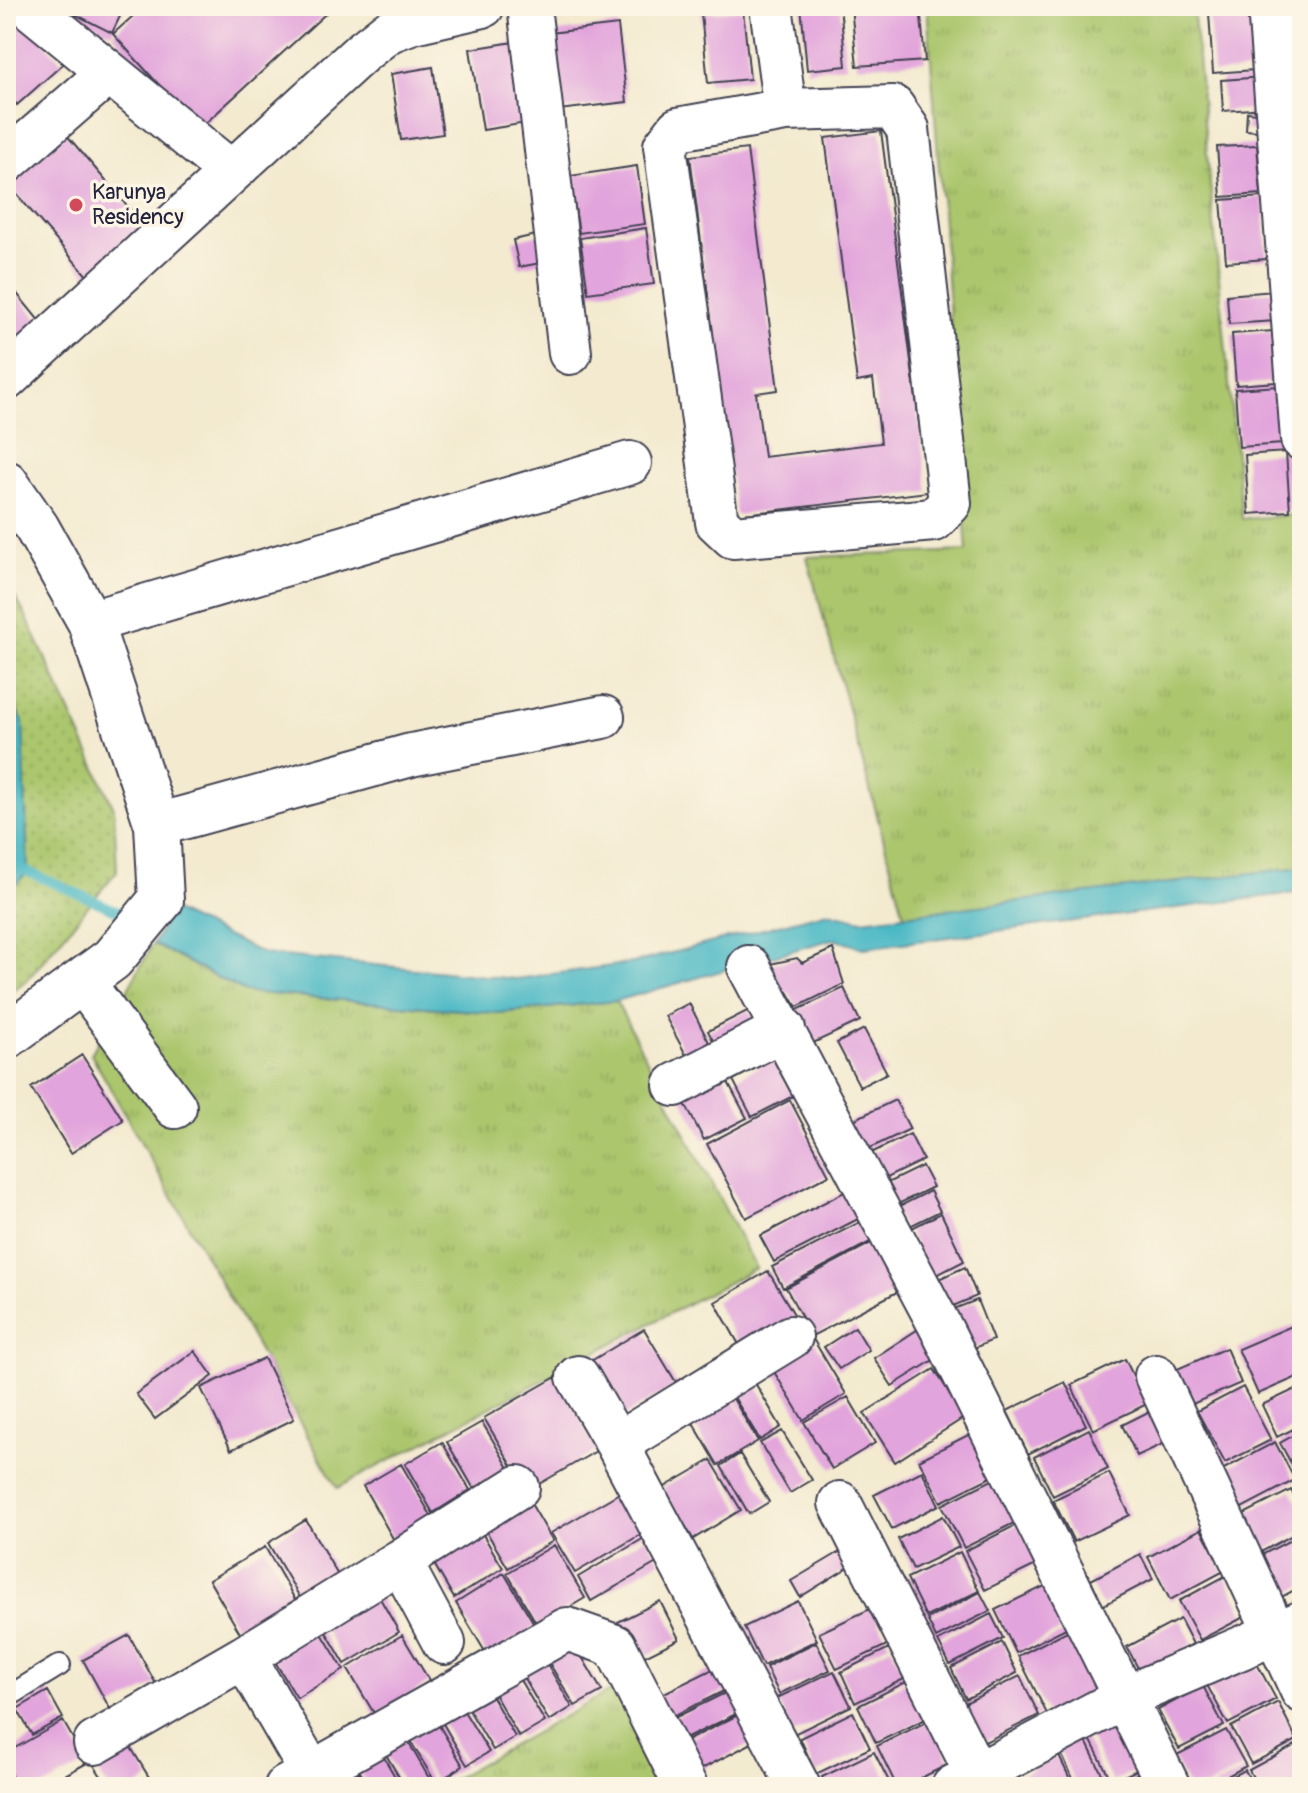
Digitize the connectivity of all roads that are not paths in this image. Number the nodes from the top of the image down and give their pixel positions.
1 (28, 6) edge
2 (483, 6) edge
3 (529, 6) edge
4 (771, 6) edge
5 (1269, 6) edge
6 (98, 82) dead end
7 (785, 110) junction
8 (6, 162) edge
9 (231, 172) junction
10 (570, 353) dead end
11 (6, 379) edge
12 (1302, 439) edge
13 (630, 463) dead end
14 (6, 483) edge
15 (90, 622) junction
16 (603, 717) dead end
17 (157, 825) junction
18 (749, 967) dead end
19 (82, 981) junction
20 (784, 1029) junction
21 (6, 1037) edge
22 (675, 1085) dead end
23 (175, 1107) dead end
24 (791, 1337) dead end
25 (1156, 1376) dead end
26 (578, 1377) dead end
27 (617, 1444) junction
28 (518, 1487) dead end
29 (840, 1503) dead end
30 (400, 1561) junction
31 (1289, 1629) edge
32 (444, 1643) dead end
33 (244, 1657) junction
34 (60, 1665) dead end
35 (1302, 1691) edge
36 (1126, 1697) junction
37 (6, 1698) edge
38 (95, 1743) dead end
39 (298, 1780) edge
40 (971, 1783) edge
41 (686, 1787) edge
42 (799, 1787) edge
43 (1169, 1787) edge

1 - 9 street
2 - 9 street
3 - 10 street
4 - 7 street
5 - 12 street
6 - 8 street
7 - 7 street
9 - 11 street
13 - 15 street
14 - 15 street
15 - 17 street
16 - 17 street
17 - 19 street
18 - 20 street
19 - 21 street
19 - 23 street
20 - 22 street
20 - 36 street
24 - 27 street
25 - 31 street
26 - 27 street
27 - 42 street
28 - 30 street
29 - 40 street
30 - 32 street
30 - 33 street
31 - 35 street
31 - 36 street
33 - 38 street
33 - 39 street
34 - 37 lane
36 - 40 street
36 - 43 street
39 - 41 street

